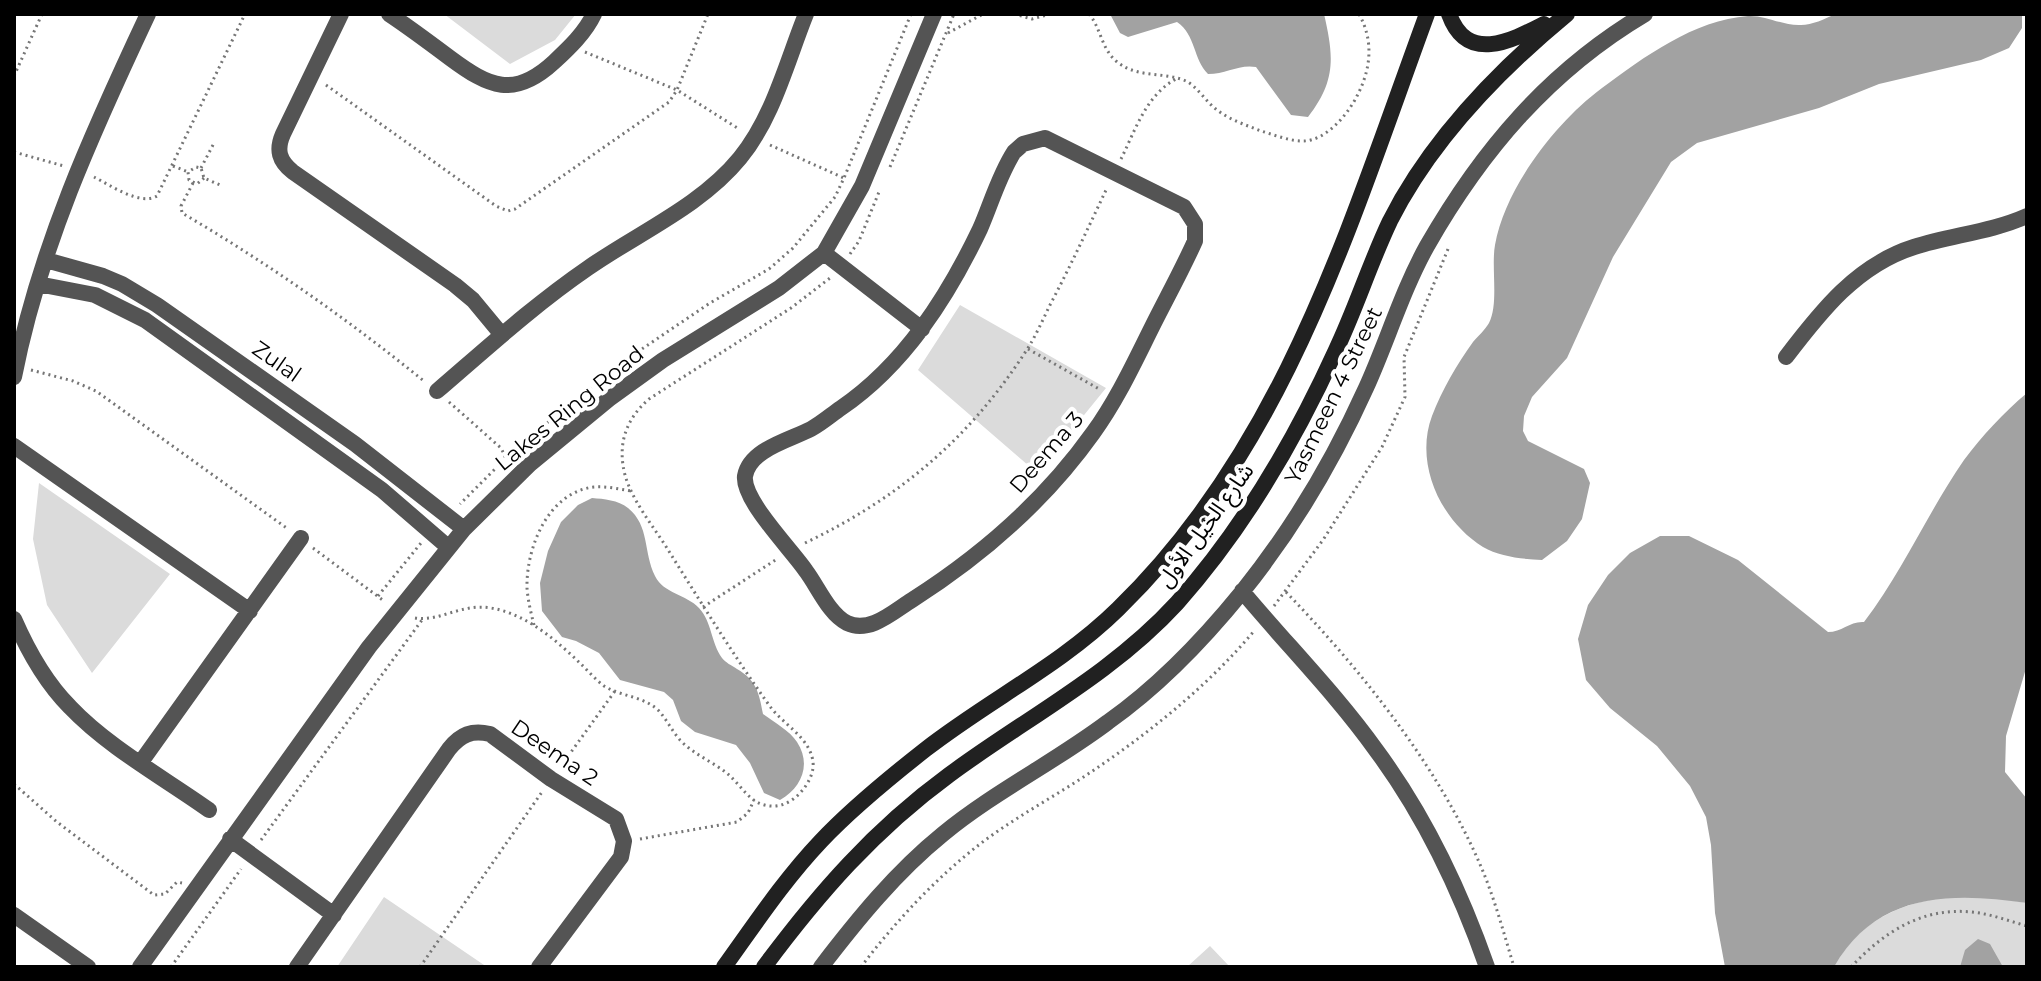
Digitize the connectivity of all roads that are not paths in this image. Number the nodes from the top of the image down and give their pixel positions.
1 (148, 14) edge
2 (341, 14) edge
3 (389, 14) edge
4 (594, 14) edge
5 (806, 14) edge
6 (934, 14) edge
7 (1427, 14) edge
8 (1449, 14) edge
9 (1565, 14) edge
10 (1645, 14) edge
11 (2027, 216) edge
12 (824, 253) junction
13 (46, 260) junction
14 (38, 284) junction
15 (922, 329) junction
16 (502, 335) junction
17 (1786, 357) dead end
18 (15, 372) edge
19 (437, 391) road end
20 (14, 446) edge
21 (464, 529) junction
22 (301, 538) road end
23 (448, 547) junction
24 (1242, 591) junction
25 (250, 611) junction
26 (14, 619) edge
27 (141, 762) junction
28 (209, 810) dead end
29 (230, 839) junction
30 (14, 915) edge
31 (334, 915) junction
32 (88, 967) edge
33 (140, 967) edge
34 (297, 967) edge
35 (539, 967) edge
36 (724, 967) edge
37 (764, 967) edge
38 (821, 967) edge
39 (1487, 967) edge

1 - 13 street
2 - 16 street
3 - 4 street
5 - 16 street
6 - 12 street, Lakes Ring Road
7 - 36 main road, شارع الخيل الأول
8 - 9 main road
9 - 37 main road, شارع الخيل الأول
10 - 24 street, Yasmeen 4 Street
11 - 17 street
12 - 15 street
12 - 21 street, Lakes Ring Road
13 - 14 street
13 - 21 street, Zulal
14 - 18 street
14 - 23 street, Zulal
15 - 15 street, Deema 3
16 - 19 street
20 - 25 street
21 - 23 street, Lakes Ring Road
22 - 25 street
23 - 29 street, Lakes Ring Road
24 - 38 street, Yasmeen 4 Street
24 - 39 street
25 - 27 street
26 - 27 street
27 - 28 street
29 - 31 street
29 - 33 street, Lakes Ring Road
30 - 32 street
31 - 34 street, Deema 2
31 - 35 street, Deema 2

